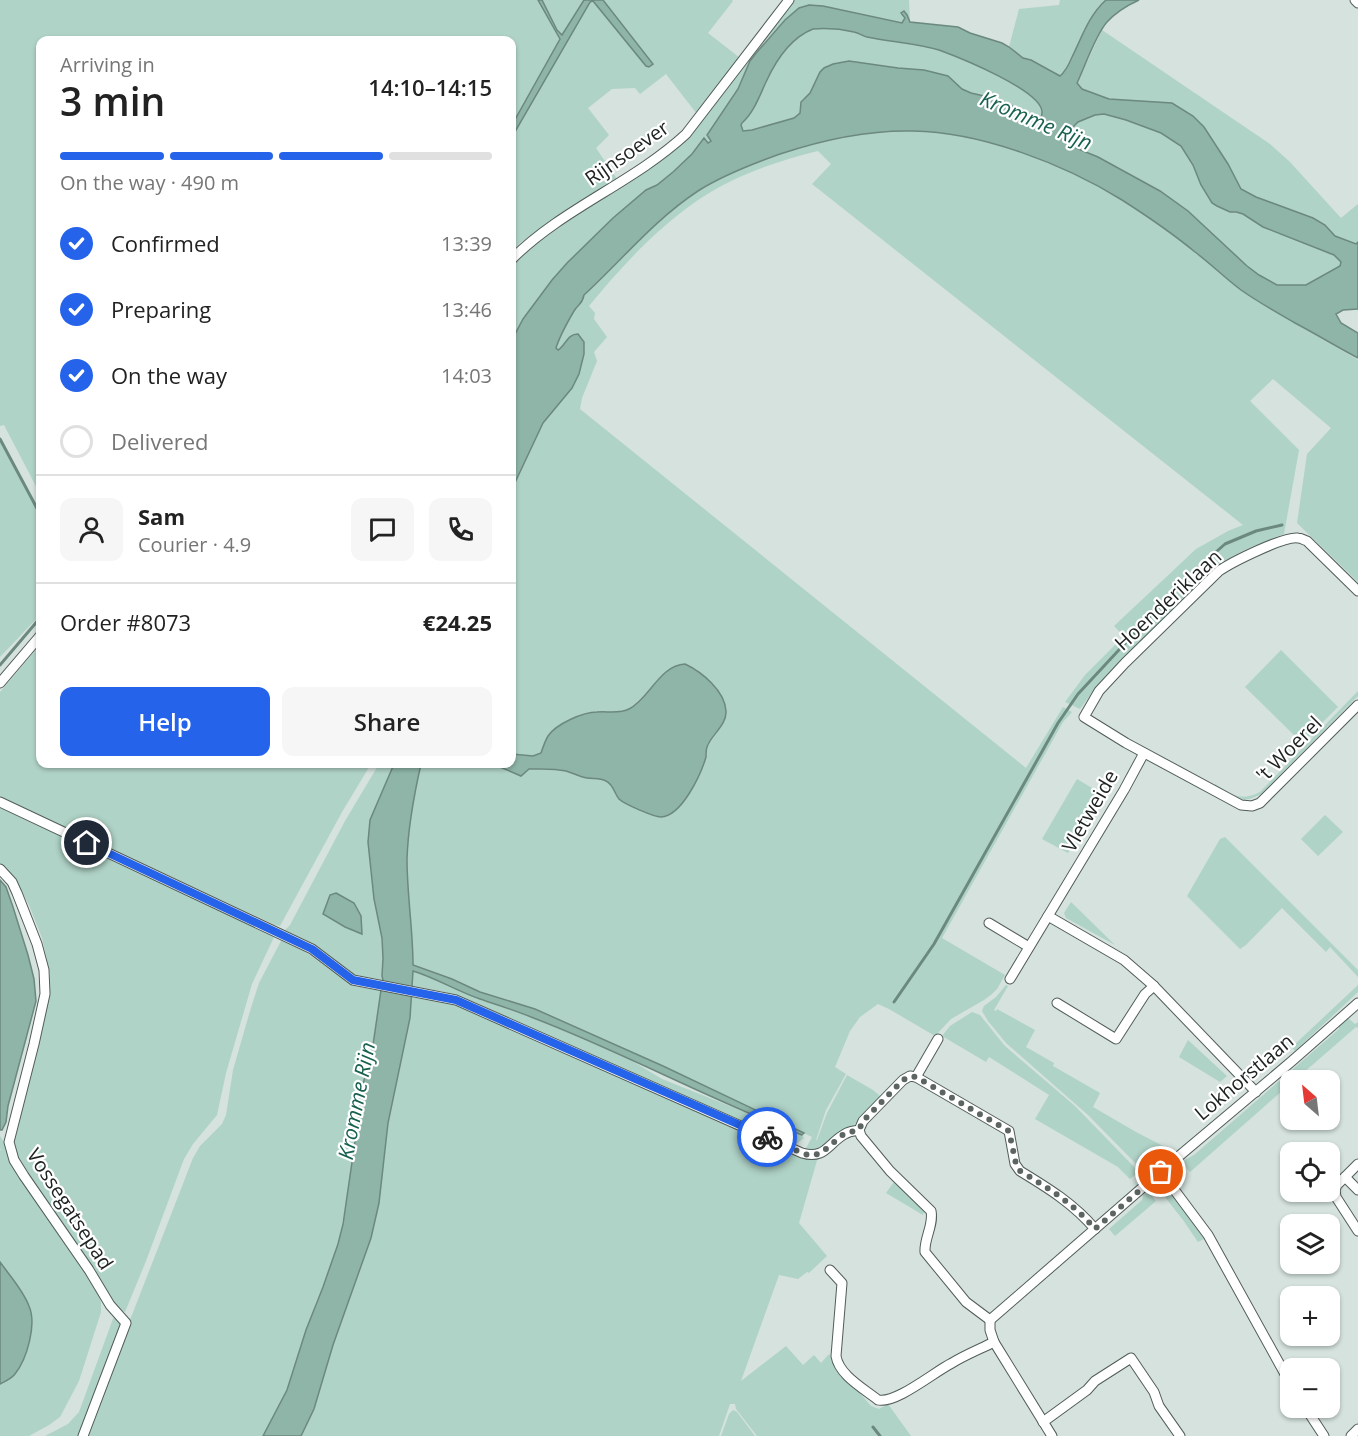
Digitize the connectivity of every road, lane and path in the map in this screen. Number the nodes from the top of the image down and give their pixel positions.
1 (789, 0) edge
2 (516, 255) edge
3 (1358, 591) edge
4 (36, 641) edge
5 (0, 683) edge
6 (1358, 705) edge
7 (1144, 753) junction
8 (0, 802) edge
9 (0, 869) edge
10 (1048, 916) junction
11 (989, 923) dead end
12 (1029, 947) junction
13 (1010, 979) dead end
14 (1154, 986) junction
15 (1057, 1003) dead end
16 (1357, 1005) edge
17 (938, 1039) dead end
18 (916, 1077) junction
19 (1256, 1092) junction
20 (859, 1130) junction
21 (1358, 1164) edge
22 (1161, 1172) junction
23 (1345, 1177) junction
24 (1358, 1190) edge
25 (1095, 1229) junction
26 (1358, 1231) edge
27 (830, 1270) dead end
28 (990, 1320) junction
29 (994, 1342) junction
30 (1280, 1365) edge
31 (1312, 1418) edge
32 (1043, 1422) junction
33 (1358, 1429) edge
34 (84, 1436) edge
35 (1052, 1436) edge
36 (1180, 1436) edge
37 (1324, 1436) edge
38 (1351, 1436) edge

1 - 2 street, Rijnsoever
3 - 7 street, Hoenderiklaan
4 - 5 street
6 - 7 street, 't Woerel
7 - 10 street, Vletweide
8 - 20 street
9 - 34 street, Vossegatsepad
10 - 12 street, Vletweide
10 - 14 street
11 - 12 street
12 - 13 street, Vletweide
14 - 15 street
14 - 19 street
16 - 19 street, Lokhorstlaan
17 - 18 street
18 - 20 street
18 - 25 street
19 - 22 street, Lokhorstlaan
20 - 28 street
21 - 23 street
22 - 25 street, Lokhorstlaan
22 - 30 street
23 - 24 street
23 - 26 street
25 - 28 street, Lokhorstlaan
27 - 29 street
28 - 29 street
29 - 32 street
31 - 37 street
32 - 35 street
32 - 36 street
33 - 38 street

